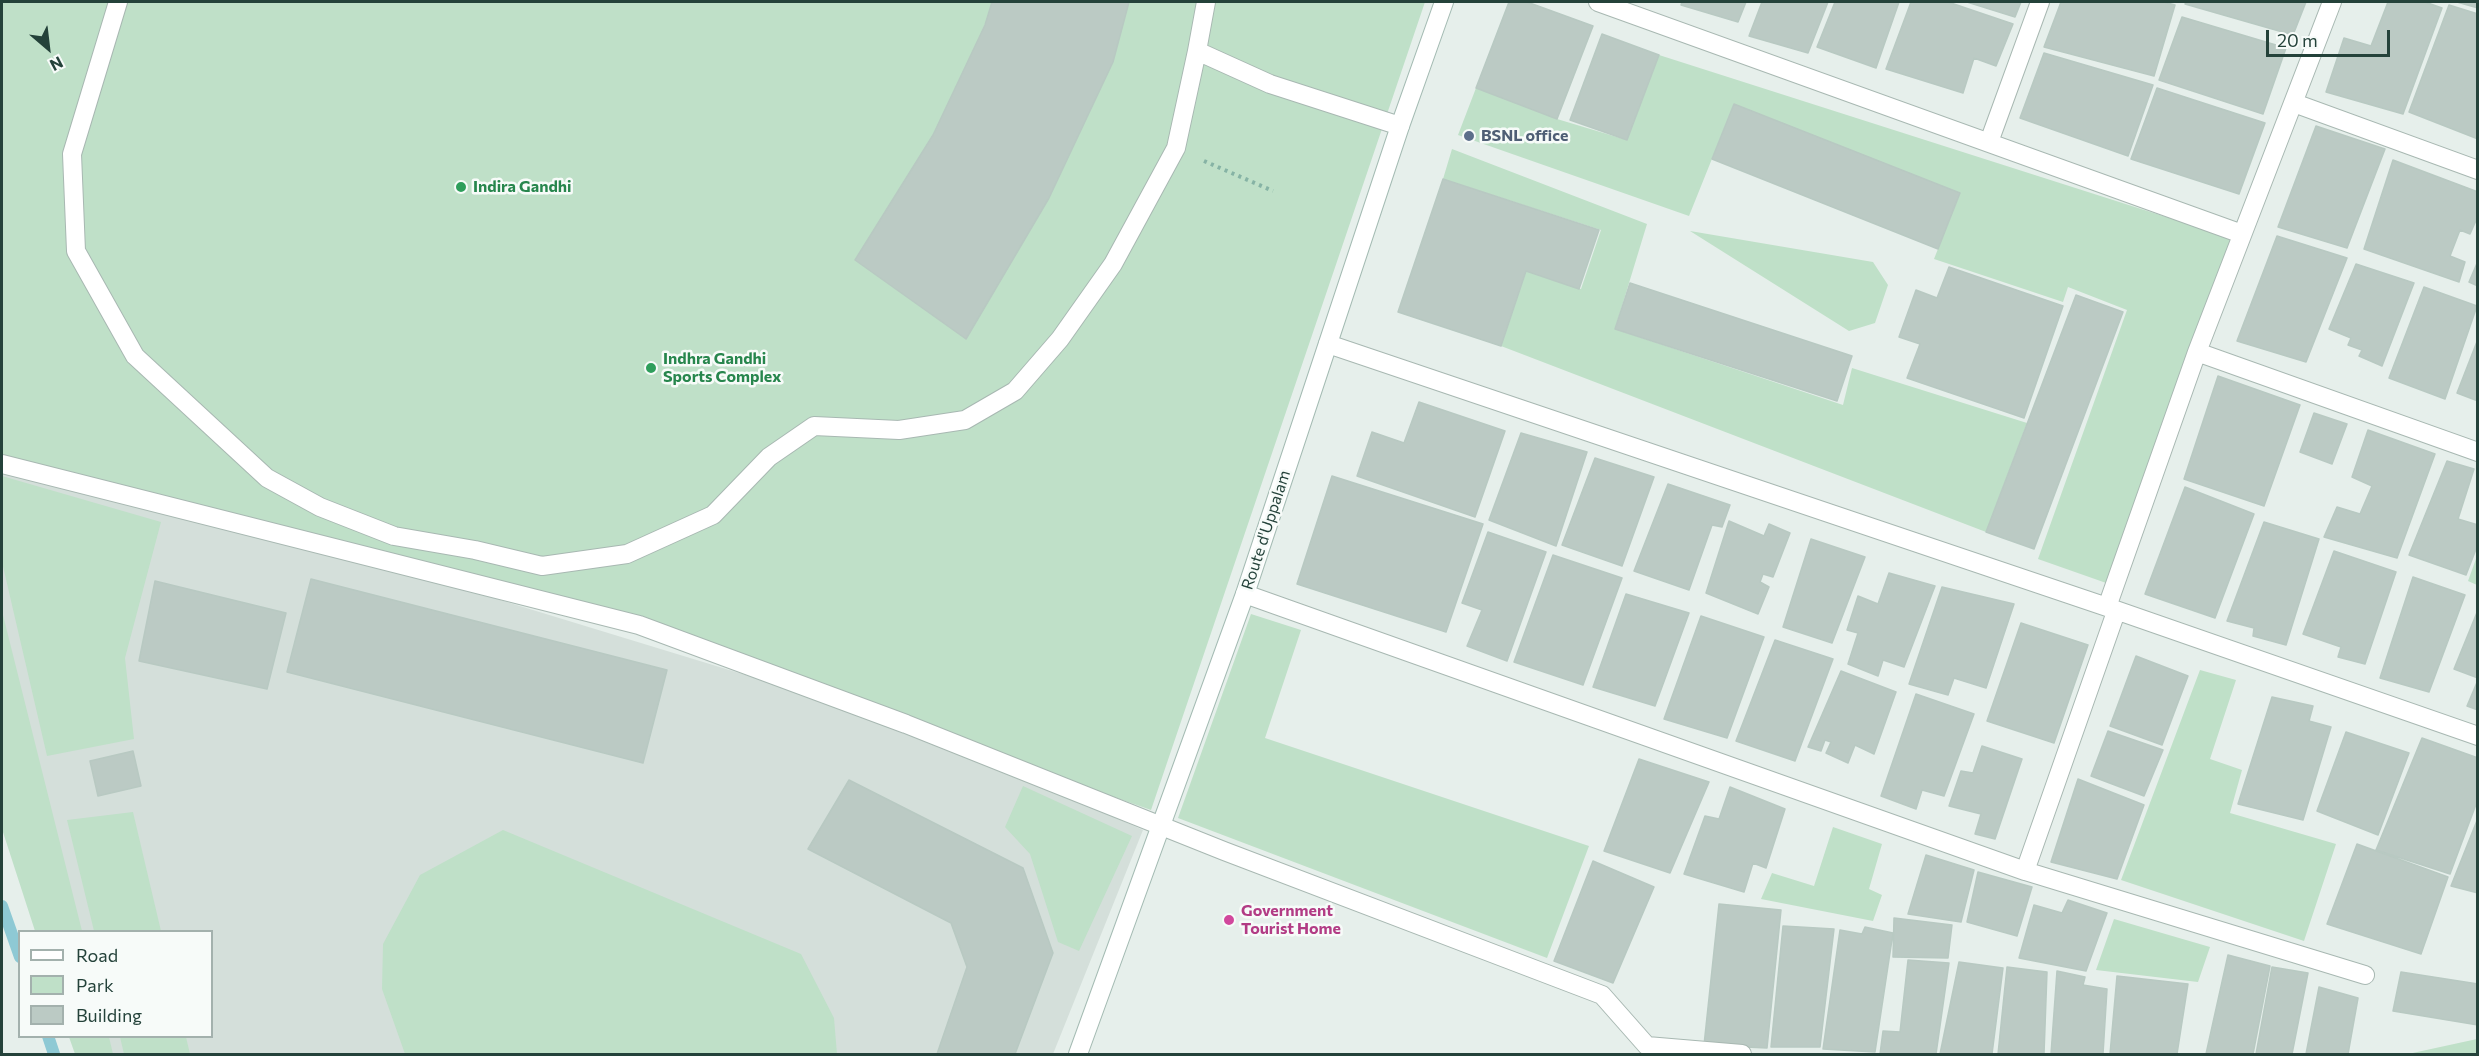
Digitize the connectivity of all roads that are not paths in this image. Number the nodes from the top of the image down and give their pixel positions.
1 (118, 2) edge
2 (1206, 2) edge
3 (1444, 2) edge
4 (1598, 2) edge
5 (2040, 2) edge
6 (2332, 2) edge
7 (1197, 51) junction
8 (2294, 103) junction
9 (1400, 126) junction
10 (1989, 142) junction
11 (2478, 170) edge
12 (2242, 234) junction
13 (1328, 344) junction
14 (2197, 352) junction
15 (2478, 452) edge
16 (2, 464) edge
17 (1245, 594) junction
18 (2111, 609) junction
19 (2478, 736) edge
20 (1161, 826) junction
21 (2025, 871) junction
22 (2365, 975) dead end
23 (1078, 1054) edge
24 (1742, 1054) edge

1 - 7 street
2 - 7 street
3 - 9 street, Route d'Uppalam
4 - 10 street
5 - 10 street
6 - 8 street
7 - 9 street
8 - 11 street
8 - 12 street
9 - 13 street, Route d'Uppalam
10 - 12 street
12 - 14 street
13 - 17 street, Route d'Uppalam
13 - 18 street
14 - 15 street
14 - 18 street
16 - 20 street
17 - 20 street, Route d'Uppalam
17 - 21 street
18 - 19 street
18 - 21 street
20 - 23 street, Route d'Uppalam
20 - 24 street
21 - 22 street

